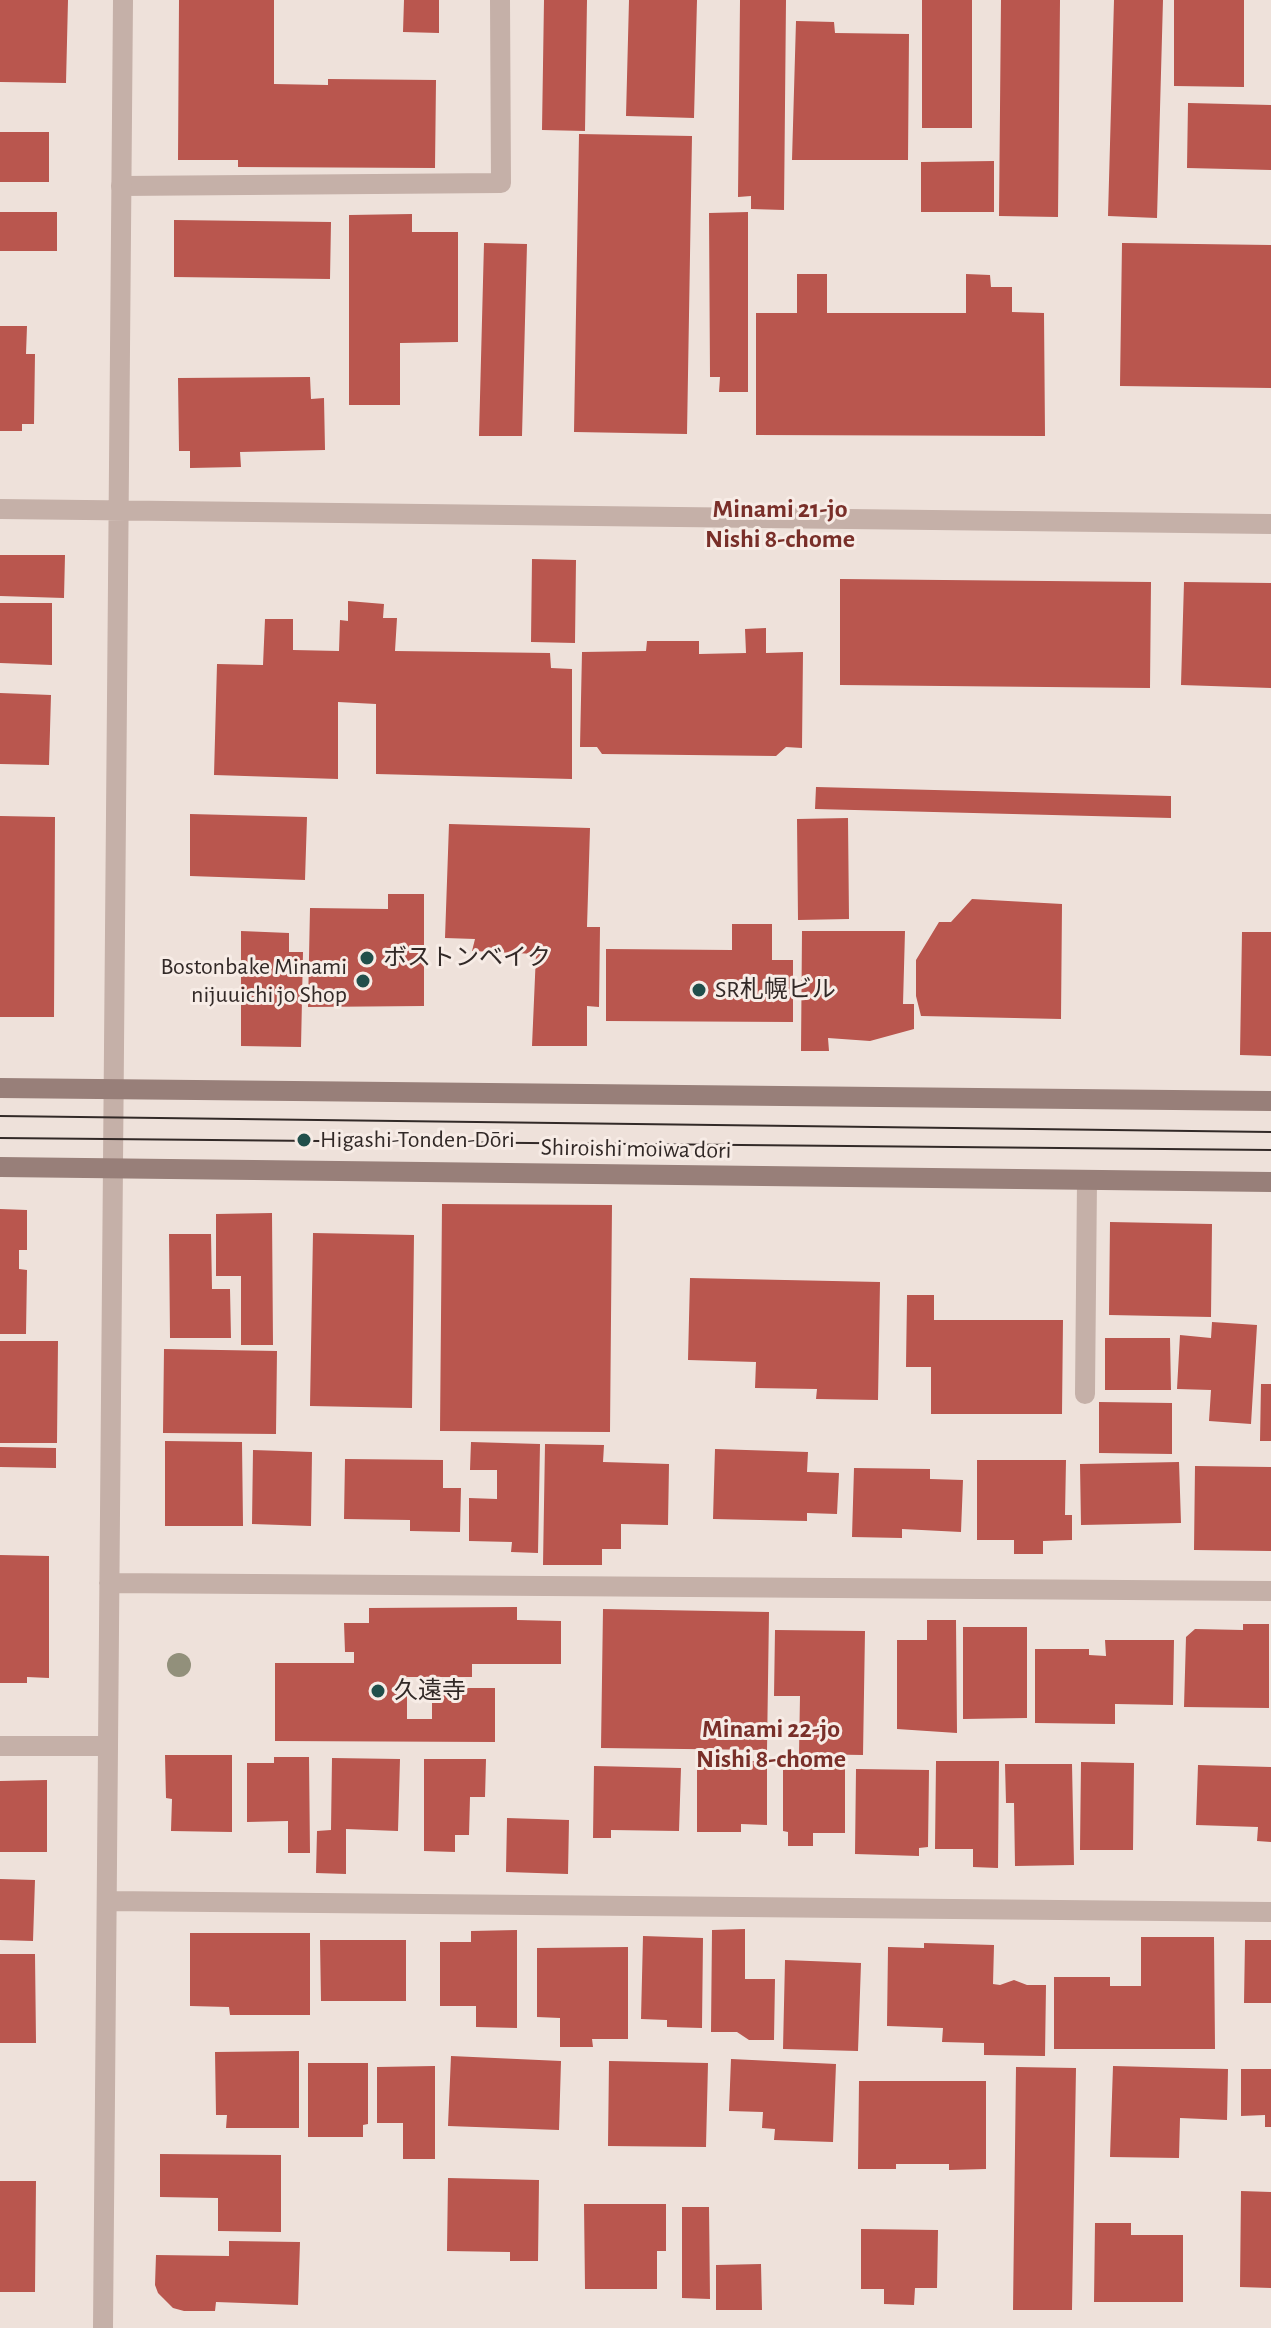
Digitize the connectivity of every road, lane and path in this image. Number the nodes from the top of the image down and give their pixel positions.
1 (123, 0) edge
2 (500, 0) edge
3 (121, 186) junction
4 (0, 509) edge
5 (118, 511) junction
6 (1271, 524) edge
7 (0, 1088) edge
8 (114, 1089) junction
9 (1271, 1101) edge
10 (0, 1167) edge
11 (113, 1169) junction
12 (1087, 1180) junction
13 (1271, 1182) edge
14 (1085, 1394) dead end
15 (109, 1583) junction
16 (1271, 1591) edge
17 (0, 1746) edge
18 (108, 1746) junction
19 (107, 1901) junction
20 (1271, 1912) edge
21 (103, 2328) edge

1 - 3 street
2 - 3 street
3 - 5 street
4 - 5 street
5 - 6 street
5 - 8 street
7 - 8 main road
8 - 9 main road
8 - 11 street
10 - 11 main road, Shiroishi moiwa dori
11 - 12 main road, Shiroishi moiwa dori
11 - 15 street
12 - 13 main road, Shiroishi moiwa dori
12 - 14 street
15 - 16 street
15 - 18 street
17 - 18 street
18 - 19 street
19 - 20 street
19 - 21 street

